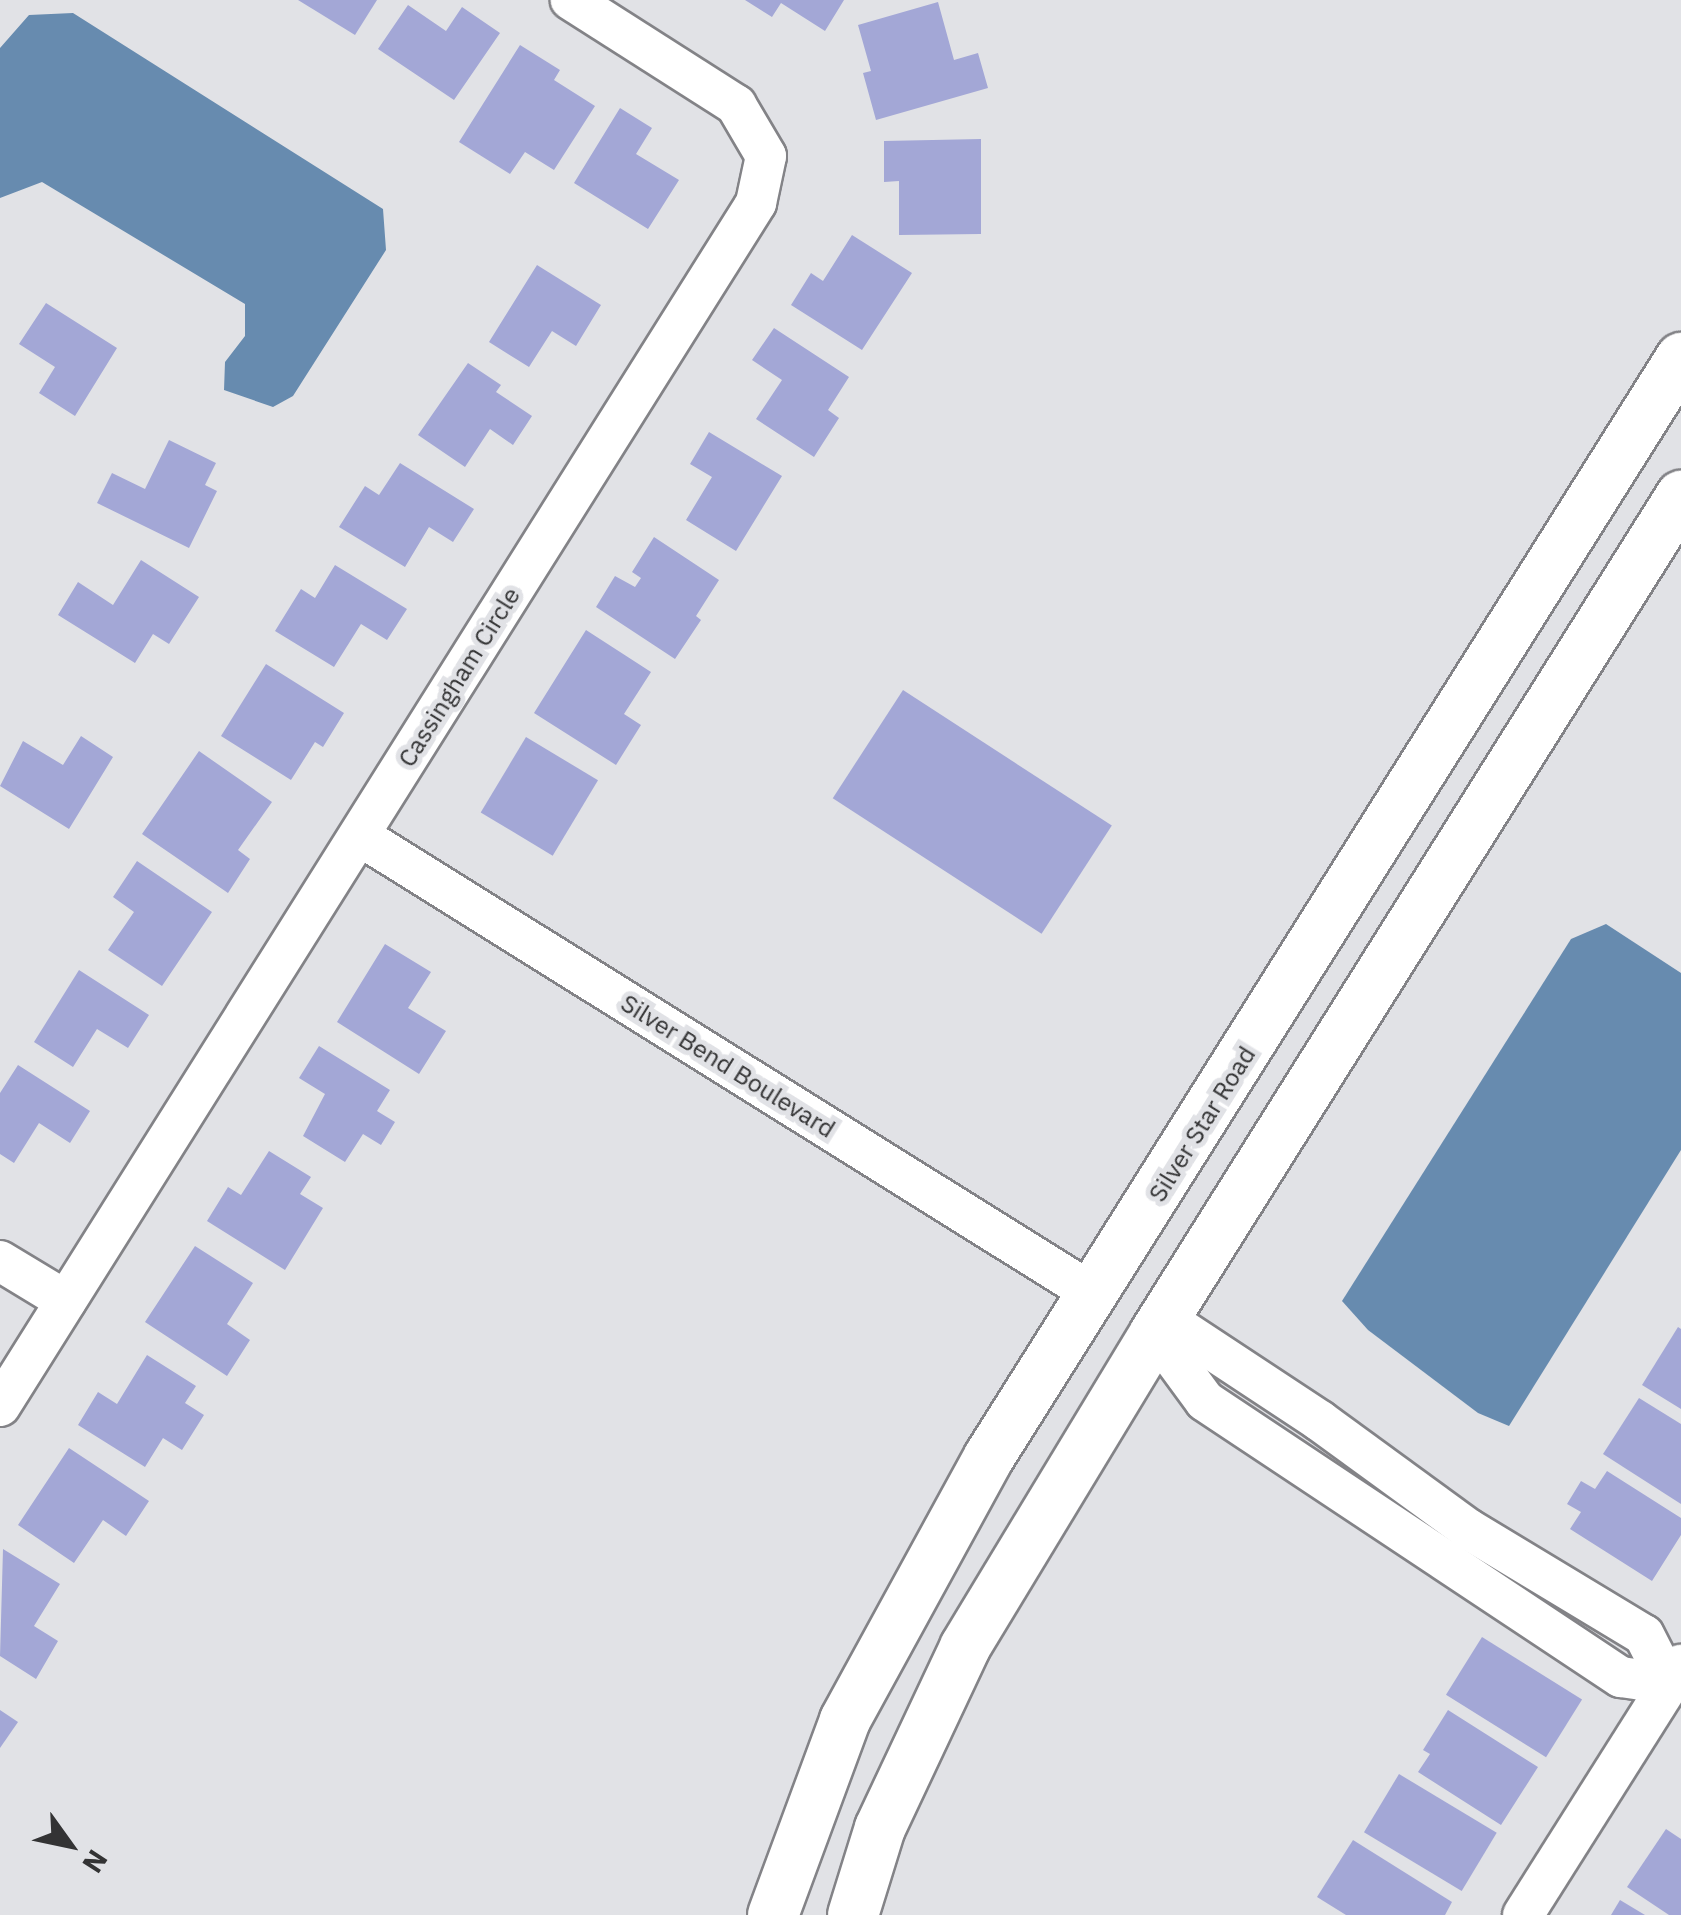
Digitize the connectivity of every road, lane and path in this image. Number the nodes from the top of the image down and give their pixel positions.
1 (572, 0) edge
2 (1681, 358) edge
3 (1681, 496) edge
4 (360, 836) junction
5 (1362, 869) junction
6 (0, 1260) edge
7 (1095, 1296) junction
8 (66, 1301) junction
9 (1160, 1326) junction
10 (0, 1406) edge
11 (1423, 1495) junction
12 (1400, 1530) junction
13 (1675, 1674) edge
14 (880, 1828) junction
15 (772, 1915) edge
16 (853, 1915) edge
17 (1523, 1915) edge

1 - 4 street, Cassingham Circle
2 - 5 main road, Silver Star Road
3 - 9 main road
4 - 7 street, Silver Bend Boulevard
4 - 8 street, Cassingham Circle
5 - 7 main road, Silver Star Road
5 - 9 main road
6 - 8 street
7 - 14 main road
7 - 15 main road, Silver Star Road
8 - 10 street, Cassingham Circle
9 - 11 street
9 - 12 street
9 - 14 main road
11 - 12 street
11 - 13 street
12 - 13 street
13 - 17 street
14 - 16 main road

